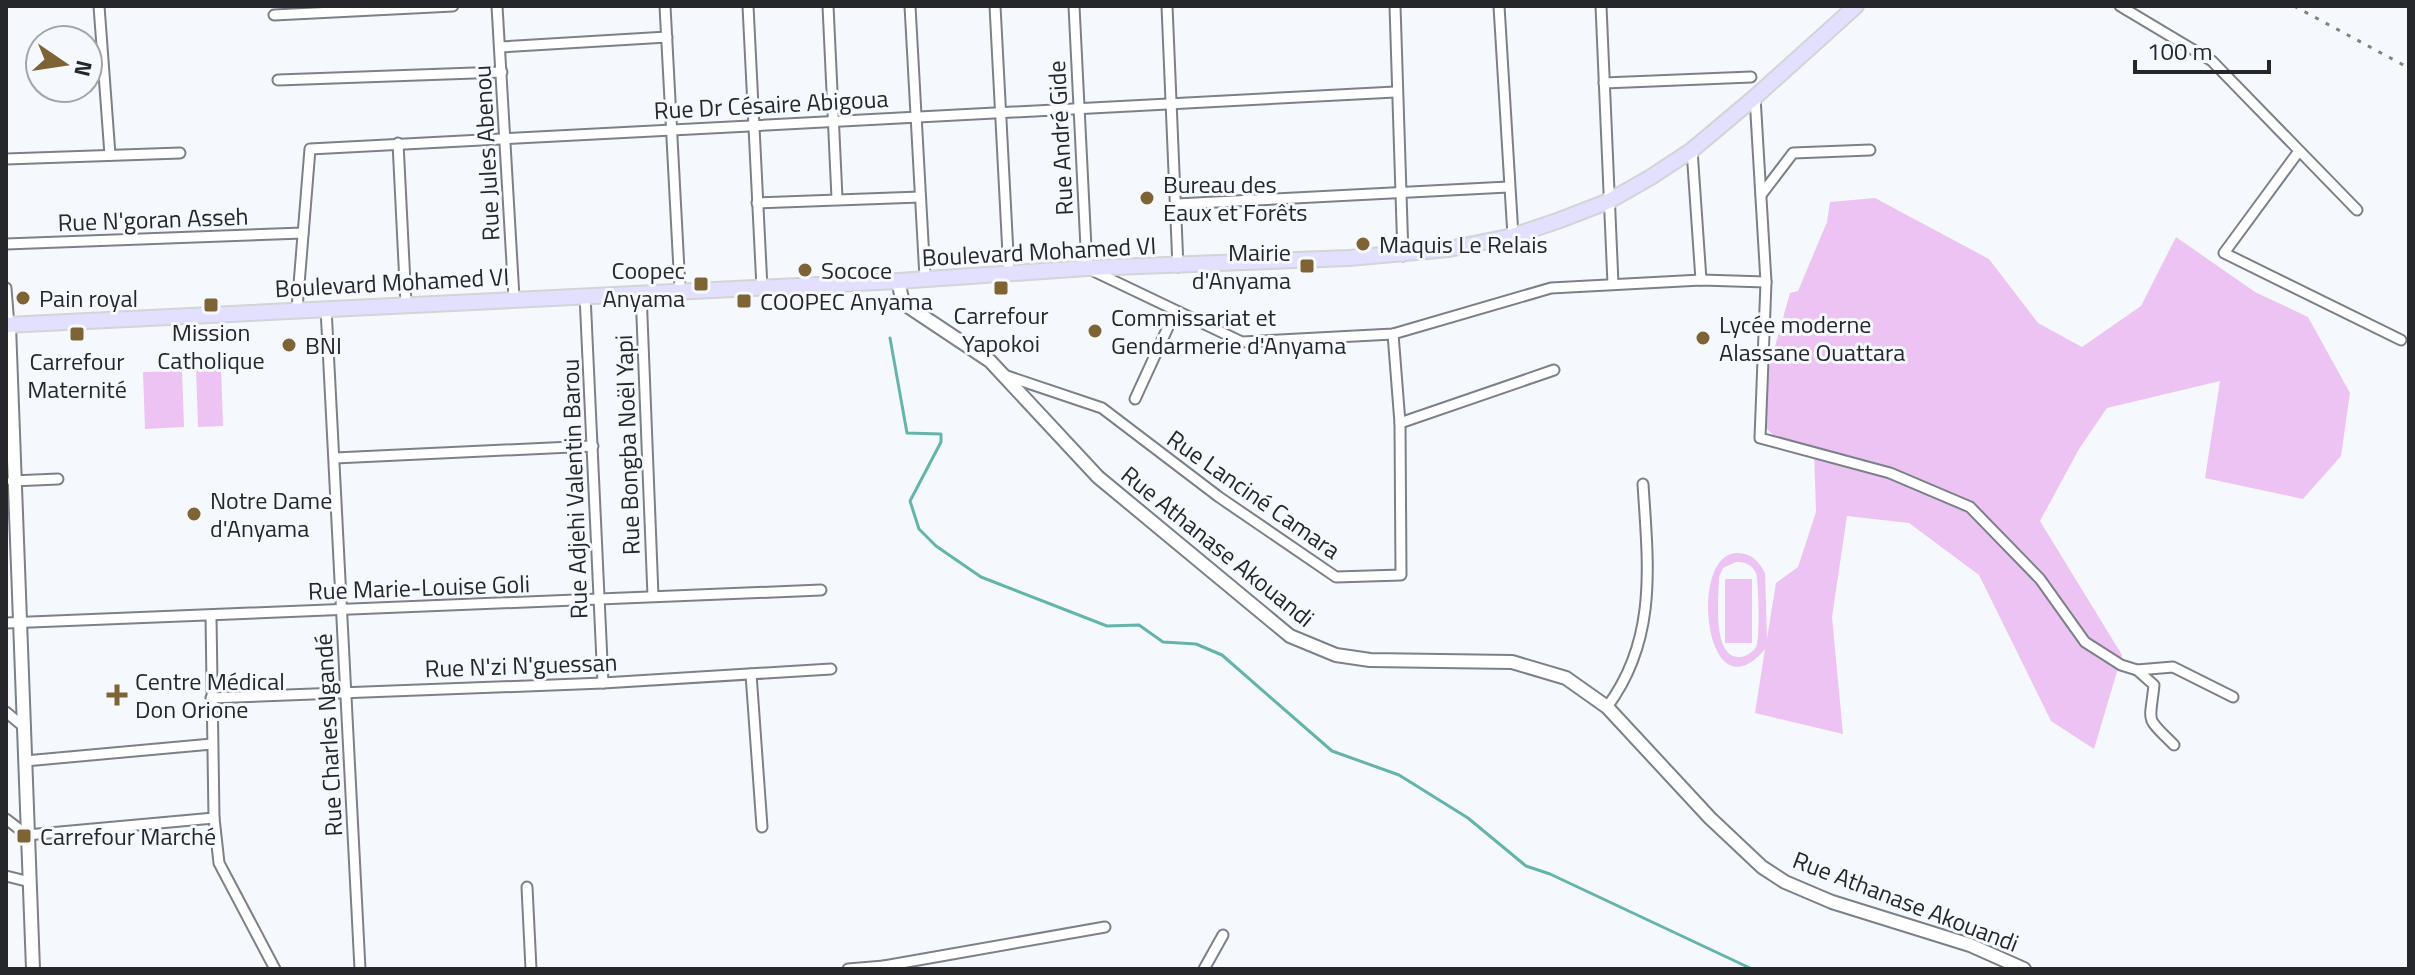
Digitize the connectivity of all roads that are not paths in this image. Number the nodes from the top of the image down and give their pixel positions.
1 (99, 6) edge
2 (453, 6) edge
3 (497, 6) edge
4 (665, 6) edge
5 (748, 6) edge
6 (828, 6) edge
7 (910, 6) edge
8 (995, 6) edge
9 (1074, 6) edge
10 (1167, 6) edge
11 (1174, 6) edge
12 (1395, 6) edge
13 (1499, 6) edge
14 (1601, 6) edge
15 (1856, 6) edge
16 (2120, 6) edge
17 (274, 15) dead end
18 (667, 37) junction
19 (500, 47) junction
20 (502, 72) junction
21 (1751, 77) dead end
22 (278, 80) dead end
23 (1604, 83) junction
24 (1395, 92) junction
25 (1755, 97) junction
26 (1171, 103) junction
27 (1078, 107) junction
28 (1001, 112) junction
29 (916, 117) junction
30 (834, 120) junction
31 (754, 126) junction
32 (673, 128) junction
33 (503, 137) junction
34 (398, 143) junction
35 (1692, 150) junction
36 (1870, 150) dead end
37 (2299, 151) junction
38 (180, 153) dead end
39 (110, 155) junction
40 (6, 159) edge
41 (1508, 187) junction
42 (1400, 194) junction
43 (1761, 195) junction
44 (920, 197) junction
45 (837, 198) junction
46 (1609, 201) junction
47 (757, 203) junction
48 (1177, 204) junction
49 (2357, 210) dead end
50 (303, 233) junction
51 (1513, 236) junction
52 (6, 244) edge
53 (1403, 256) junction
54 (1178, 267) junction
55 (1087, 268) junction
56 (1009, 273) junction
57 (925, 278) junction
58 (1701, 280) junction
59 (898, 281) junction
60 (1766, 282) junction
61 (1613, 284) junction
62 (6, 288) edge
63 (762, 288) junction
64 (680, 289) junction
65 (641, 292) junction
66 (585, 295) junction
67 (514, 298) junction
68 (406, 304) junction
69 (326, 308) junction
70 (297, 309) junction
71 (1175, 312) junction
72 (7, 325) edge
73 (1393, 334) junction
74 (2401, 340) dead end
75 (1554, 370) dead end
76 (1004, 375) junction
77 (1135, 399) dead end
78 (8, 418) edge
79 (1400, 423) junction
80 (593, 446) junction
81 (335, 458) junction
82 (58, 479) dead end
83 (12, 481) junction
84 (1643, 484) dead end
85 (11, 566) edge
86 (821, 590) dead end
87 (653, 596) junction
88 (599, 599) junction
89 (342, 610) junction
90 (211, 616) junction
91 (12, 623) edge
92 (831, 669) dead end
93 (2137, 670) junction
94 (751, 674) junction
95 (603, 683) junction
96 (344, 691) junction
97 (2233, 697) dead end
98 (211, 698) junction
99 (1607, 707) junction
100 (6, 712) edge
101 (24, 727) junction
102 (212, 744) junction
103 (2174, 745) dead end
104 (25, 761) junction
105 (214, 818) junction
106 (6, 819) edge
107 (762, 827) dead end
108 (27, 835) junction
109 (6, 876) edge
110 (30, 882) junction
111 (527, 887) dead end
112 (1105, 927) dead end
113 (1223, 935) dead end
114 (884, 968) edge
115 (33, 969) edge
116 (275, 969) edge
117 (360, 969) edge
118 (531, 969) edge
119 (848, 969) edge
120 (1204, 969) edge
121 (2024, 969) edge

1 - 39 street
2 - 17 street
3 - 19 street, Rue Jules Abenou
4 - 18 street
5 - 31 street
6 - 30 street
7 - 29 street
8 - 28 street
9 - 27 street, Rue André Gide
10 - 11 street
10 - 26 street
12 - 24 street
13 - 41 street
14 - 23 street
15 - 25 main road, Boulevard Mohamed VI
16 - 37 street
18 - 19 street
18 - 32 street
19 - 20 street, Rue Jules Abenou
20 - 22 street
20 - 33 street, Rue Jules Abenou
21 - 23 street
23 - 46 street
24 - 26 street, Rue Dr Césaire Abigoua
24 - 42 street
25 - 35 main road, Boulevard Mohamed VI
25 - 43 street
26 - 27 street, Rue Dr Césaire Abigoua
26 - 48 street
27 - 28 street, Rue Dr Césaire Abigoua
27 - 55 street, Rue André Gide
28 - 29 street, Rue Dr Césaire Abigoua
28 - 56 street
29 - 30 street, Rue Dr Césaire Abigoua
29 - 44 street
30 - 31 street, Rue Dr Césaire Abigoua
30 - 45 street
31 - 32 street, Rue Dr Césaire Abigoua
31 - 47 street
32 - 33 street, Rue Dr Césaire Abigoua
32 - 64 street
33 - 34 street, Rue Dr Césaire Abigoua
33 - 67 street, Rue Jules Abenou
34 - 50 street, Rue Dr Césaire Abigoua
34 - 68 street
35 - 46 main road, Boulevard Mohamed VI
35 - 58 street
36 - 43 street
37 - 49 street
37 - 74 street
38 - 39 street
39 - 40 street
41 - 42 street
41 - 51 street
42 - 48 street
42 - 53 street
43 - 60 street
44 - 45 street
44 - 57 street
45 - 47 street
46 - 51 main road, Boulevard Mohamed VI
46 - 61 street
47 - 63 street
48 - 54 street
50 - 52 street, Rue N'goran Asseh
50 - 70 street, Rue Dr Césaire Abigoua
51 - 53 main road, Boulevard Mohamed VI
53 - 54 main road, Boulevard Mohamed VI
54 - 55 main road, Boulevard Mohamed VI
55 - 56 main road, Boulevard Mohamed VI
55 - 71 street
56 - 57 main road, Boulevard Mohamed VI
57 - 59 main road, Boulevard Mohamed VI
58 - 60 street
58 - 61 street
59 - 63 main road, Boulevard Mohamed VI
59 - 76 street, Rue Athanase Akouandi
60 - 93 street
61 - 73 street
62 - 72 street
63 - 64 main road, Boulevard Mohamed VI
64 - 65 main road, Boulevard Mohamed VI
65 - 66 main road, Boulevard Mohamed VI
65 - 87 street, Rue Bongba Noël Yapi
66 - 67 main road, Boulevard Mohamed VI
66 - 80 street, Rue Adjehi Valentin Barou
67 - 68 main road, Boulevard Mohamed VI
68 - 69 main road, Boulevard Mohamed VI
69 - 70 main road, Boulevard Mohamed VI
69 - 81 street, Rue Charles Ngandé
70 - 72 main road, Boulevard Mohamed VI
71 - 73 street
71 - 77 street
72 - 78 street
73 - 79 street, Rue Lanciné Camara
75 - 79 street
76 - 79 street, Rue Lanciné Camara
76 - 99 street, Rue Athanase Akouandi
78 - 83 street
80 - 81 street
80 - 88 street, Rue Adjehi Valentin Barou
81 - 89 street, Rue Charles Ngandé
82 - 83 street
83 - 85 street
84 - 99 street
85 - 91 street
86 - 87 street, Rue Marie-Louise Goli
87 - 88 street, Rue Marie-Louise Goli
88 - 89 street, Rue Marie-Louise Goli
88 - 95 street, Rue Adjehi Valentin Barou
89 - 90 street, Rue Marie-Louise Goli
89 - 96 street, Rue Charles Ngandé
90 - 91 street, Rue Marie-Louise Goli
90 - 98 street
91 - 101 street
92 - 94 street, Rue N'zi N'guessan
93 - 97 street
93 - 103 street
94 - 95 street, Rue N'zi N'guessan
94 - 107 street
95 - 96 street, Rue N'zi N'guessan
96 - 98 street, Rue N'zi N'guessan
96 - 117 street, Rue Charles Ngandé
98 - 102 street
99 - 121 street, Rue Athanase Akouandi
100 - 101 street
101 - 104 street
102 - 104 street
102 - 105 street
104 - 108 street
105 - 108 street
105 - 116 street
106 - 108 street
108 - 110 street
109 - 110 street
110 - 115 street
111 - 118 street
112 - 114 street
113 - 120 street
114 - 119 street

